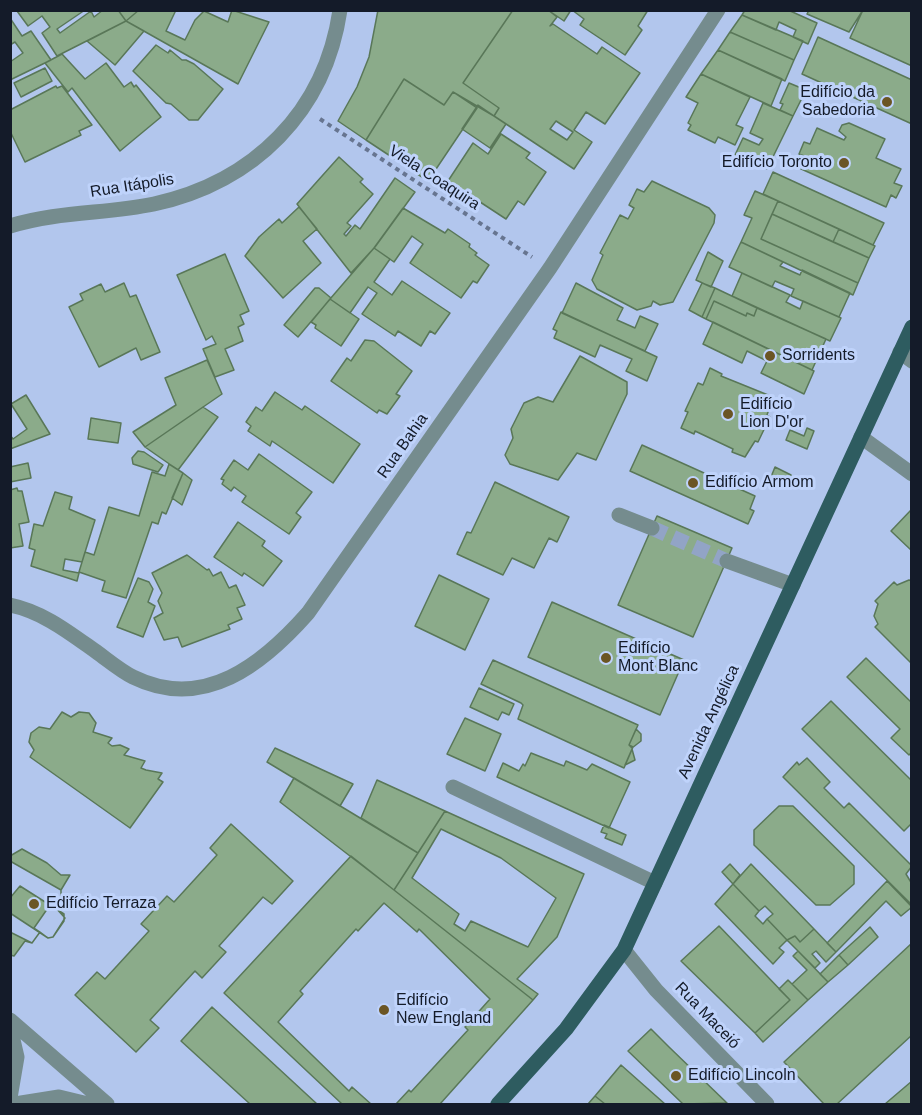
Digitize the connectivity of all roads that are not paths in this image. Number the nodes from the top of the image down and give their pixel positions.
1 (340, 10) edge
2 (718, 10) edge
3 (10, 226) edge
4 (912, 327) edge
5 (906, 357) edge
6 (861, 437) junction
7 (912, 474) edge
8 (619, 515) dead end
9 (652, 528) tunnel mouth
10 (727, 561) tunnel mouth
11 (793, 585) junction
12 (10, 605) edge
13 (453, 787) dead end
14 (655, 883) junction
15 (624, 950) junction
16 (10, 1020) edge
17 (10, 1027) edge
18 (10, 1098) edge
19 (15, 1104) edge
20 (88, 1104) edge
21 (106, 1104) edge
22 (498, 1104) edge
23 (767, 1104) edge

1 - 3 street, Rua Itápolis
2 - 12 street, Rua Bahia
4 - 5 main road, Avenida Angélica
5 - 6 main road, Avenida Angélica
6 - 7 street
6 - 11 main road, Avenida Angélica
8 - 9 street
10 - 11 street
11 - 14 main road, Avenida Angélica
13 - 14 street
14 - 15 main road, Avenida Angélica
15 - 22 main road, Avenida Angélica
15 - 23 street, Rua Maceió
16 - 21 street
17 - 18 street
19 - 20 street

